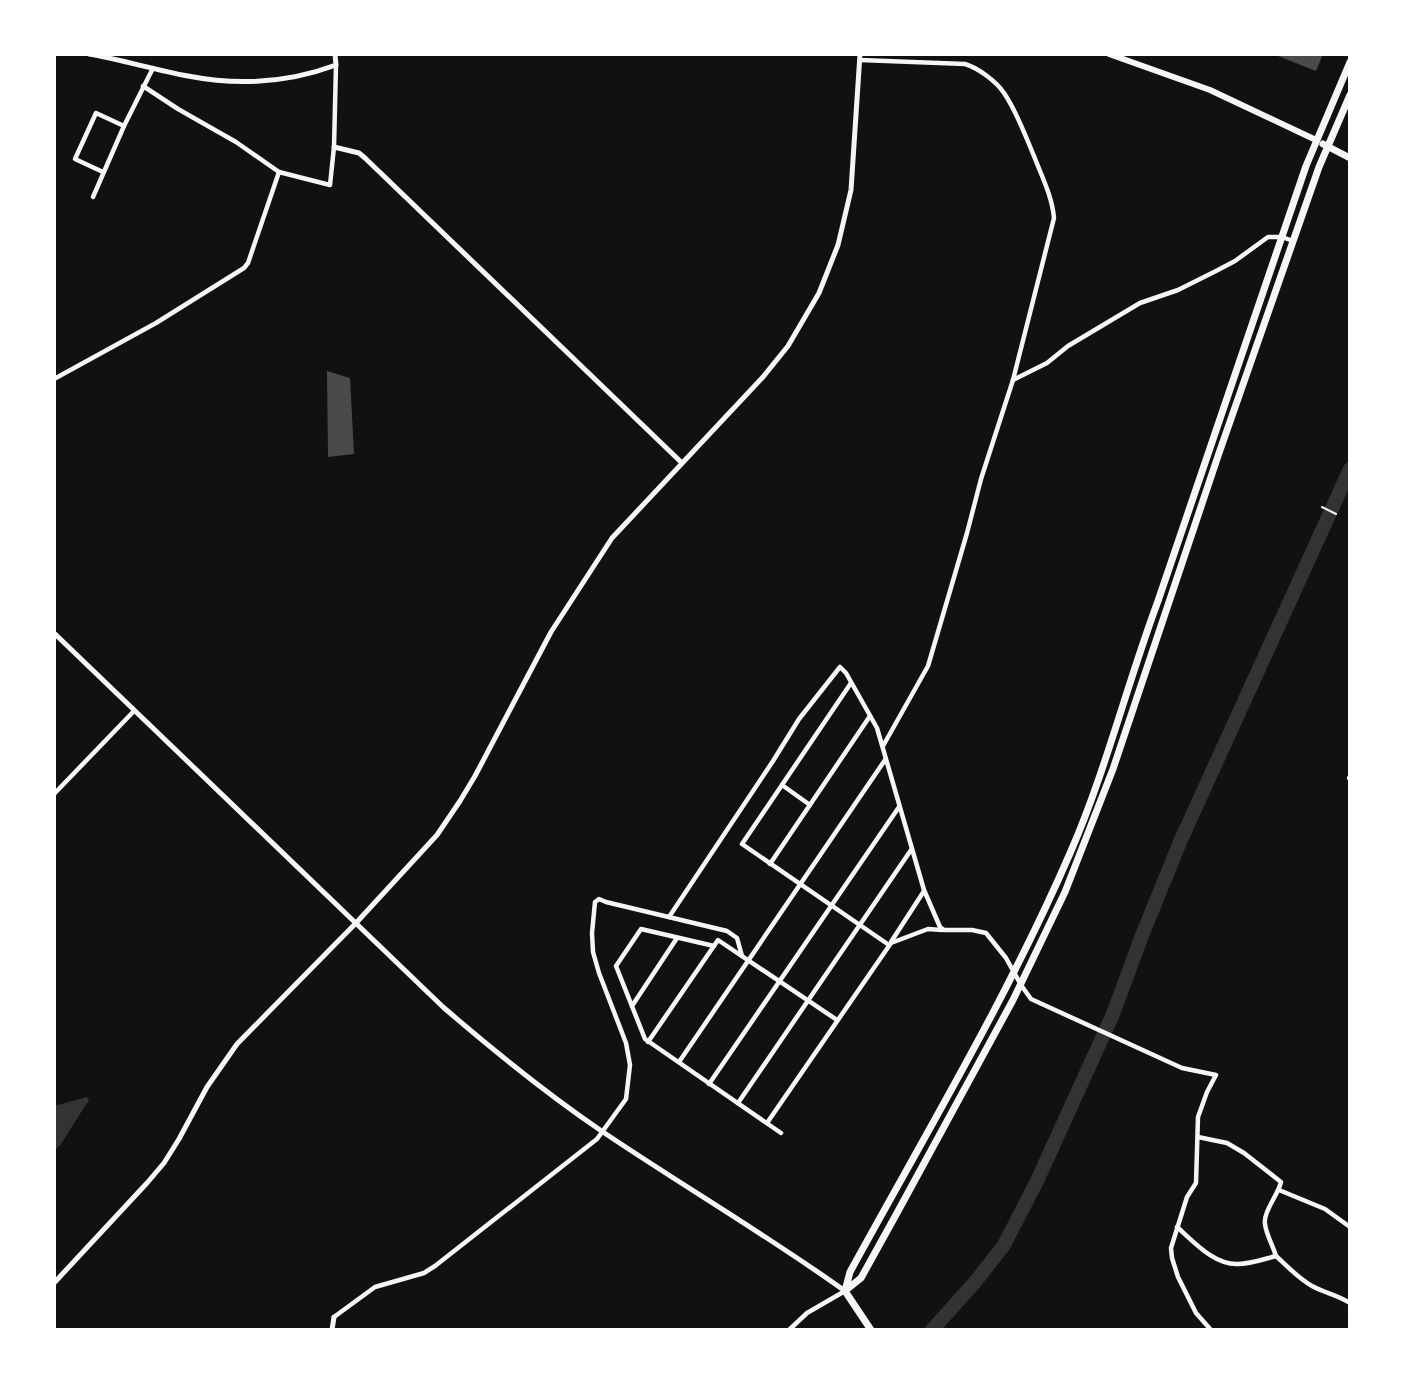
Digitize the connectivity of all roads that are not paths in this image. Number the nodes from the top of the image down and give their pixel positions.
1 (89, 54) edge
2 (335, 54) edge
3 (1109, 54) edge
4 (860, 57) edge
5 (1350, 62) edge
6 (336, 65) junction
7 (153, 68) junction
8 (143, 86) junction
9 (1350, 95) edge
10 (124, 126) junction
11 (1317, 141) junction
12 (1327, 146) junction
13 (334, 147) junction
14 (1350, 158) edge
15 (103, 172) junction
16 (279, 172) junction
17 (93, 197) dead end
18 (1282, 237) junction
19 (1293, 241) junction
20 (54, 379) edge
21 (1013, 380) junction
22 (682, 463) junction
23 (54, 633) edge
24 (852, 683) junction
25 (134, 711) junction
26 (870, 716) junction
27 (883, 747) junction
28 (886, 760) junction
29 (782, 785) junction
30 (54, 794) edge
31 (810, 805) junction
32 (899, 807) junction
33 (912, 849) junction
34 (770, 864) junction
35 (800, 884) junction
36 (924, 891) junction
37 (831, 905) junction
38 (669, 918) junction
39 (356, 923) junction
40 (860, 925) junction
41 (944, 930) junction
42 (677, 938) junction
43 (890, 944) junction
44 (713, 946) junction
45 (742, 956) junction
46 (749, 960) junction
47 (1014, 973) junction
48 (780, 981) junction
49 (1021, 985) junction
50 (808, 1000) junction
51 (632, 1006) junction
52 (837, 1020) junction
53 (649, 1042) junction
54 (679, 1062) junction
55 (709, 1084) junction
56 (738, 1103) junction
57 (767, 1123) junction
58 (603, 1132) junction
59 (781, 1133) dead end
60 (1198, 1137) junction
61 (1279, 1190) junction
62 (1177, 1227) junction
63 (1350, 1227) edge
64 (1276, 1256) junction
65 (54, 1283) edge
66 (845, 1291) junction
67 (1350, 1303) edge
68 (334, 1317) joint
69 (332, 1330) edge
70 (789, 1330) edge
71 (871, 1330) edge
72 (1211, 1330) edge

1 - 7 street
2 - 6 street
3 - 11 main road
4 - 21 street
4 - 22 street
5 - 11 main road
6 - 7 street
6 - 13 street
7 - 8 street
8 - 10 street
8 - 16 street
9 - 12 main road
10 - 15 street
10 - 15 street
11 - 12 main road
11 - 18 main road
12 - 14 main road
12 - 19 main road
13 - 16 street
13 - 22 street
15 - 17 street
16 - 20 street
18 - 19 street
18 - 21 street
18 - 47 main road
19 - 49 main road
21 - 27 street
22 - 39 street
23 - 25 street
24 - 26 street
24 - 29 street
24 - 38 street
25 - 30 street
25 - 39 street
26 - 27 street
26 - 31 street
27 - 28 street
28 - 32 street
28 - 35 street
29 - 31 street
29 - 34 street
31 - 34 street
32 - 33 street
32 - 37 street
33 - 36 street
33 - 40 street
34 - 35 street
35 - 37 street
35 - 46 street
36 - 41 street
36 - 43 street
37 - 40 street
37 - 48 street
38 - 45 street
38 - 58 street
39 - 58 street
39 - 65 street
40 - 43 street
40 - 50 street
41 - 43 street
41 - 47 street
42 - 44 street
42 - 51 street
42 - 51 street
43 - 52 street
44 - 45 street
44 - 53 street
45 - 46 street
46 - 48 street
46 - 54 street
47 - 49 street
47 - 66 main road
48 - 50 street
48 - 55 street
49 - 60 street
49 - 66 main road
50 - 52 street
50 - 56 street
51 - 53 street
52 - 57 street
53 - 54 street
54 - 55 street
55 - 56 street
56 - 57 street
57 - 59 street
58 - 66 street
58 - 68 street
60 - 61 street
60 - 62 street
61 - 63 street
61 - 64 street
62 - 64 street
62 - 72 street
64 - 67 street
66 - 70 street
66 - 71 main road
68 - 69 street

